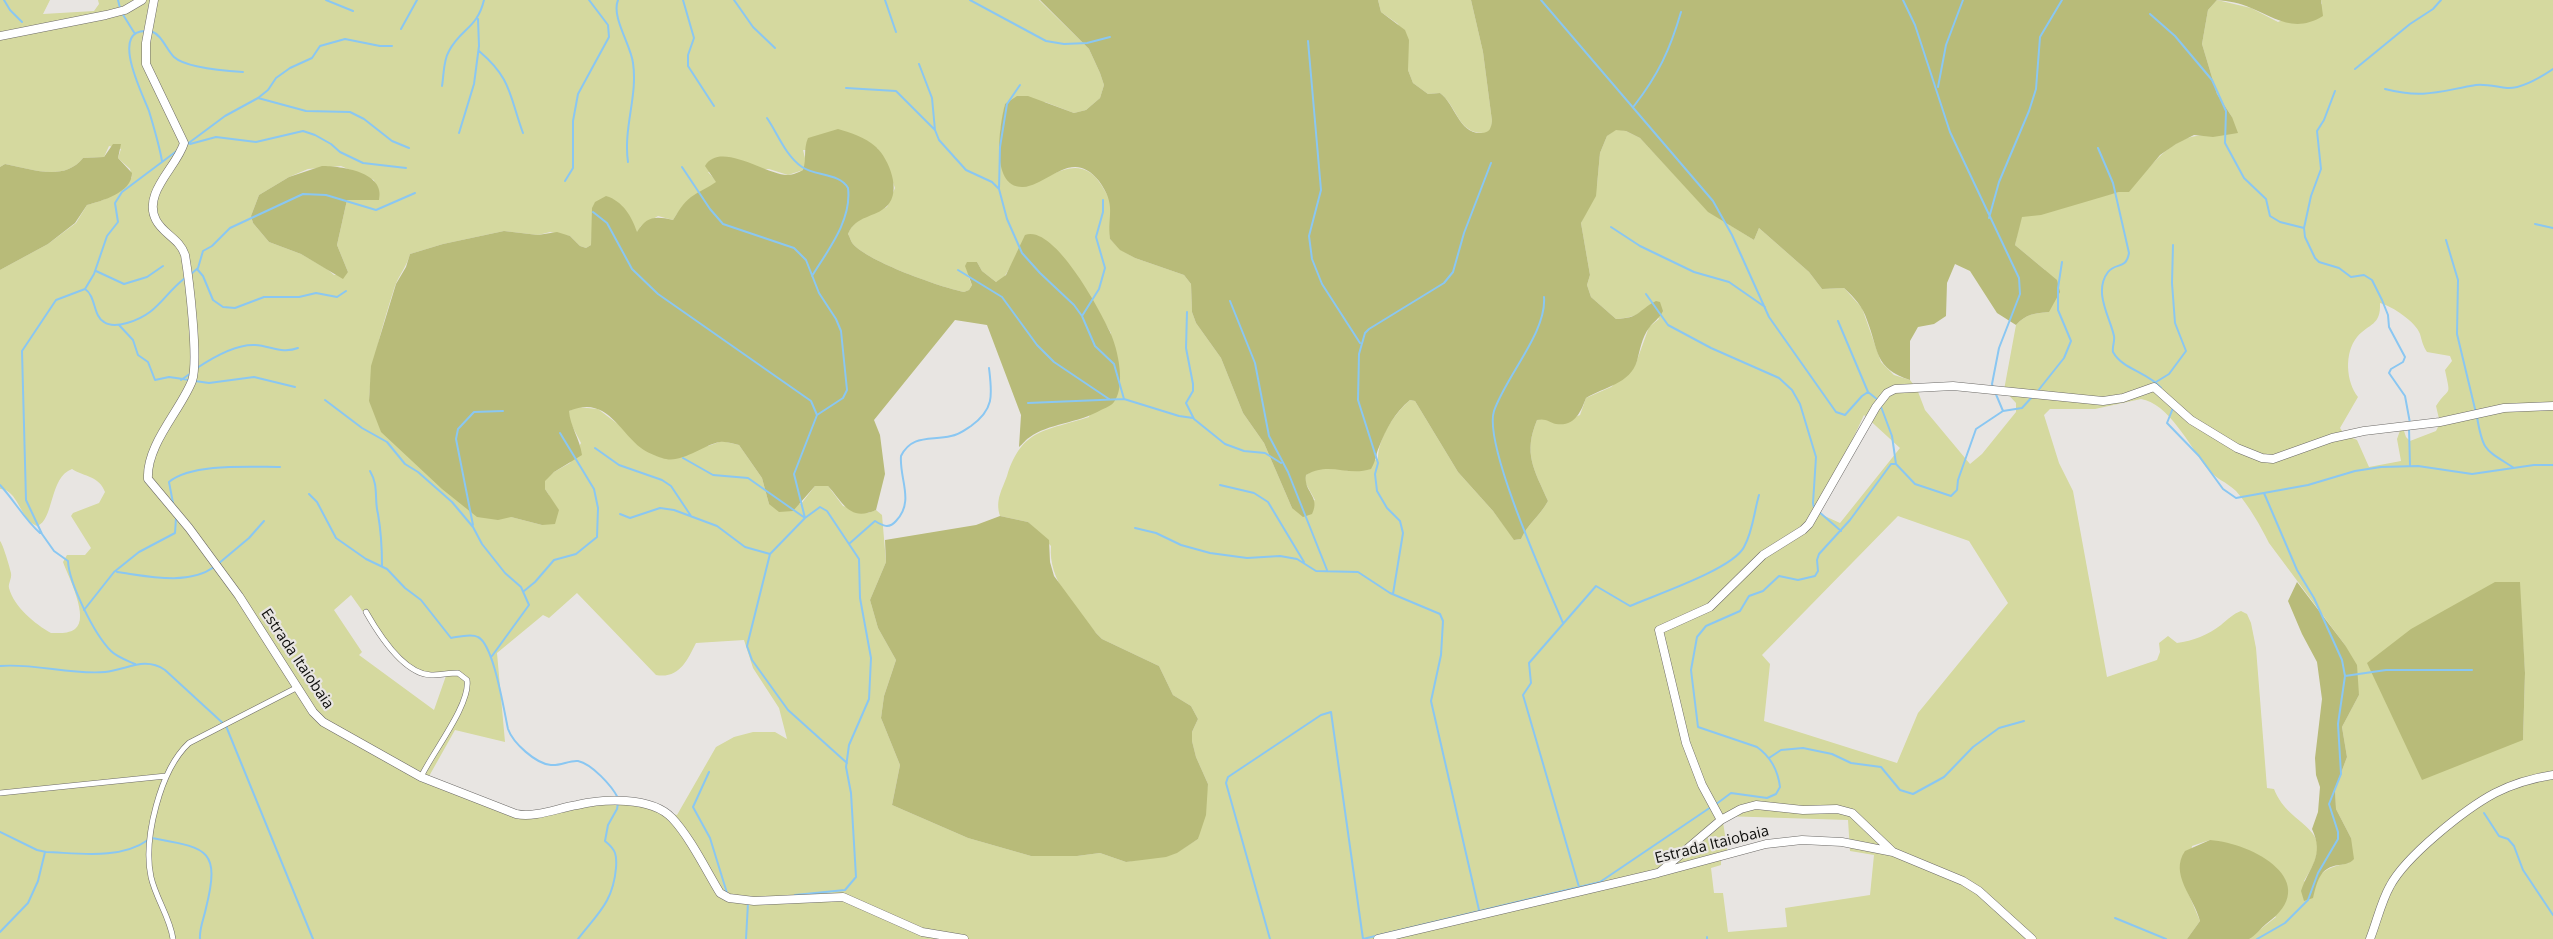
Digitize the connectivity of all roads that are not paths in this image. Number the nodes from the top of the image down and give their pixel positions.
1 (142, 0) edge
2 (154, 0) edge
3 (0, 36) edge
4 (2553, 406) edge
5 (366, 612) dead end
6 (296, 688) junction
7 (2553, 775) edge
8 (166, 776) junction
9 (421, 777) junction
10 (0, 793) edge
11 (1721, 820) junction
12 (1893, 852) junction
13 (1658, 873) junction
14 (173, 939) edge
15 (964, 939) edge
16 (1378, 939) edge
17 (2032, 939) edge
18 (2370, 939) edge

1 - 3 street
2 - 6 street, Estrada Itaiobaia
4 - 11 street
5 - 9 street
6 - 8 street
6 - 9 street, Estrada Itaiobaia
7 - 18 street
8 - 10 street
8 - 14 street
9 - 15 street, Estrada Itaiobaia
11 - 12 street
11 - 13 street
12 - 13 street, Estrada Itaiobaia
12 - 17 street, Estrada Itaiobaia
13 - 16 street, Estrada Itaiobaia

